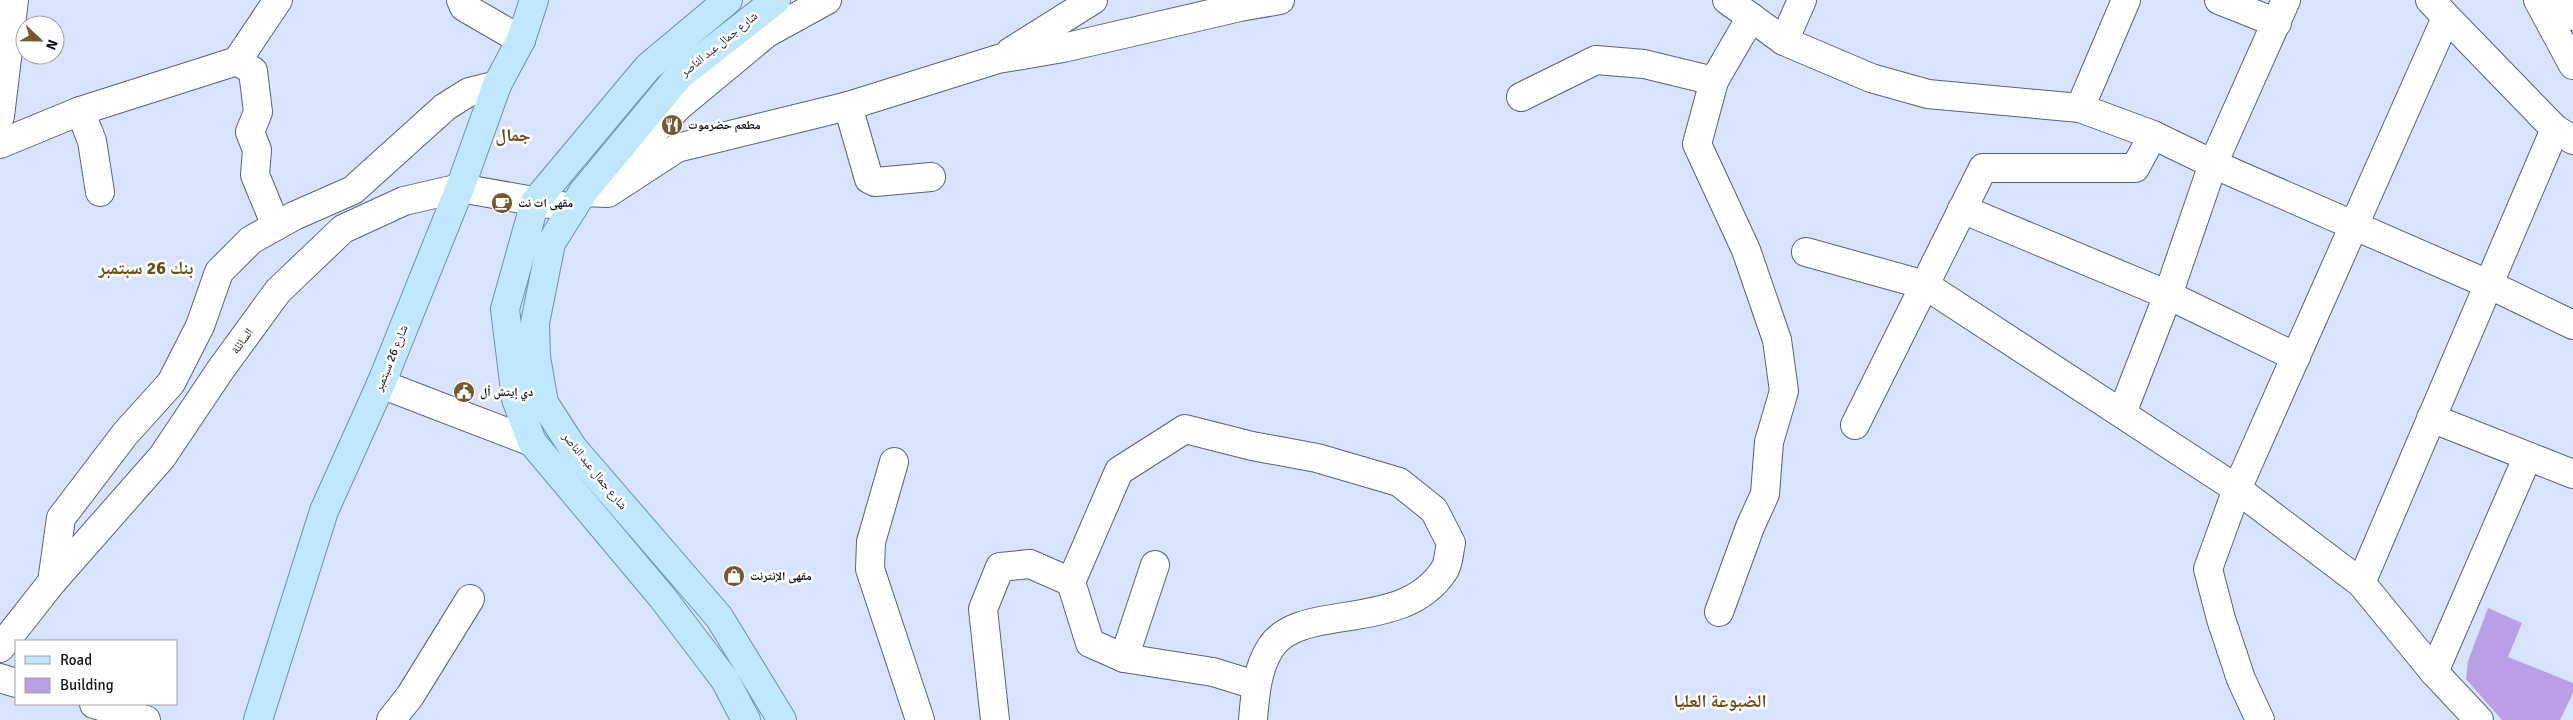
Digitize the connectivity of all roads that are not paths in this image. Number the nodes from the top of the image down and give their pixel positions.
1 (14, 0) edge
2 (278, 0) edge
3 (460, 0) edge
4 (534, 0) edge
5 (728, 0) edge
6 (776, 0) edge
7 (827, 0) edge
8 (1094, 0) edge
9 (1280, 0) edge
10 (1727, 0) edge
11 (1802, 0) edge
12 (2126, 0) edge
13 (2219, 0) edge
14 (2538, 0) edge
15 (2559, 0) edge
16 (2438, 9) edge
17 (2281, 11) edge
18 (2573, 16) edge
19 (1750, 17) junction
20 (520, 40) junction
21 (1784, 41) junction
22 (998, 59) junction
23 (237, 61) junction
24 (2573, 65) edge
25 (1714, 81) junction
26 (497, 85) junction
27 (1521, 97) dead end
28 (848, 106) junction
29 (2080, 108) junction
30 (80, 111) junction
31 (0, 116) edge
32 (2564, 134) edge
33 (2153, 135) junction
34 (0, 144) edge
35 (2213, 164) junction
36 (931, 177) dead end
37 (460, 188) junction
38 (353, 190) junction
39 (100, 192) dead end
40 (584, 197) junction
41 (535, 202) junction
42 (1962, 209) junction
43 (276, 226) junction
44 (2354, 226) junction
45 (343, 229) junction
46 (1806, 252) dead end
47 (1925, 284) junction
48 (2488, 284) junction
49 (2168, 294) junction
50 (2573, 325) edge
51 (2296, 357) junction
52 (380, 384) junction
53 (2122, 413) junction
54 (2431, 418) junction
55 (1855, 426) dead end
56 (532, 442) junction
57 (2527, 458) junction
58 (894, 462) dead end
59 (2573, 474) edge
60 (2237, 489) junction
61 (1155, 565) dead end
62 (52, 582) junction
63 (1071, 582) junction
64 (2361, 583) junction
65 (470, 599) dead end
66 (1719, 612) dead end
67 (0, 648) edge
68 (1124, 658) junction
69 (2434, 672) junction
70 (0, 678) edge
71 (15, 683) edge
72 (1256, 685) junction
73 (97, 705) edge
74 (145, 720) edge
75 (258, 720) edge
76 (391, 720) edge
77 (746, 720) edge
78 (782, 720) edge
79 (920, 720) edge
80 (995, 720) edge
81 (1253, 720) edge
82 (2260, 720) edge
83 (2479, 720) edge

1 - 31 street
2 - 23 street
3 - 20 street
4 - 20 main road, شارع 26 سبتمبر
5 - 41 main road
6 - 40 main road, شارع جمال عبد الناصر
7 - 40 street
8 - 22 street
9 - 22 street
10 - 19 street
11 - 21 street
12 - 29 street
13 - 17 street
14 - 24 street
15 - 18 street
16 - 32 street
16 - 44 street
17 - 35 street
19 - 21 street
19 - 25 street
20 - 26 main road, شارع 26 سبتمبر
21 - 29 street
22 - 28 street
23 - 30 street
23 - 43 street
25 - 27 street
25 - 66 street
26 - 37 main road, شارع 26 سبتمبر
26 - 38 street
28 - 36 street
28 - 40 street
29 - 33 street
30 - 34 street
30 - 39 street
32 - 48 street
33 - 35 street
33 - 42 street
35 - 44 street
35 - 49 street
37 - 41 street, السائلة
37 - 45 street, السائلة
37 - 52 main road, شارع 26 سبتمبر
38 - 43 street
38 - 45 street
40 - 41 street, السائلة
40 - 78 main road, شارع جمال عبد الناصر
41 - 56 main road
42 - 47 street
42 - 49 street
43 - 62 street
44 - 48 street
44 - 51 street
45 - 62 street, السائلة
46 - 47 street
47 - 53 street
47 - 55 street
48 - 50 street
48 - 54 street
49 - 51 street
49 - 53 street
51 - 60 street
52 - 56 street
52 - 75 main road, شارع 26 سبتمبر
53 - 60 street
54 - 57 street
54 - 64 street
56 - 77 main road
57 - 59 street
57 - 69 street
58 - 79 street
60 - 64 street
60 - 82 street
61 - 68 street
62 - 67 street, السائلة
63 - 68 street
63 - 72 street
63 - 80 street
64 - 69 street
65 - 76 street
68 - 72 street
69 - 83 street
70 - 71 street
72 - 81 street
73 - 74 street

